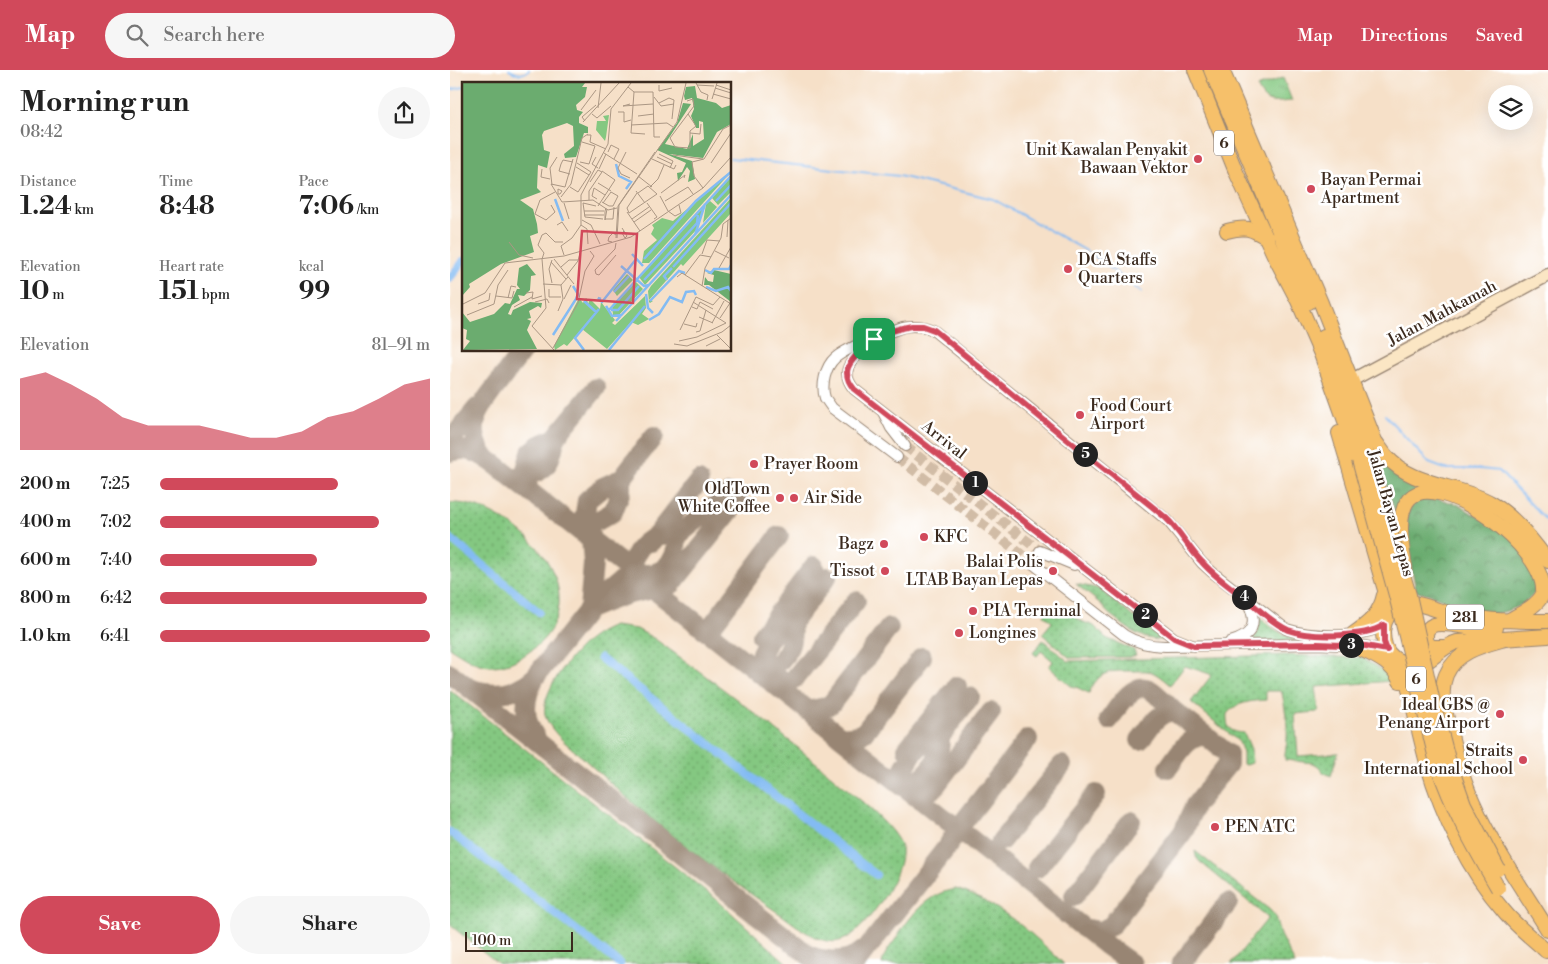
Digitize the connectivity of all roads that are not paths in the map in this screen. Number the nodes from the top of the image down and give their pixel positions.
1 (1214, 71) edge
2 (1194, 73) edge
3 (1252, 205) junction
4 (1266, 238) junction
5 (1548, 275) edge
6 (1285, 277) junction
7 (874, 339) junction
8 (1352, 380) junction
9 (883, 411) junction
10 (905, 446) tunnel mouth
11 (897, 457) tunnel mouth
12 (1364, 458) junction
13 (1040, 551) tunnel mouth
14 (1548, 561) edge
15 (1031, 562) tunnel mouth
16 (1086, 570) junction
17 (1385, 590) junction
18 (1409, 595) junction
19 (1245, 598) junction
20 (1511, 619) junction
21 (1386, 620) junction
22 (1542, 621) edge
23 (1548, 636) edge
24 (1505, 639) junction
25 (1354, 640) junction
26 (1174, 642) junction
27 (1212, 646) junction
28 (1446, 647) junction
29 (1387, 650) junction
30 (1399, 661) junction
31 (1415, 714) junction
32 (1548, 930) edge
33 (1547, 953) edge

1 - 8 main road
1 - 12 main road, Jalan Bayan Lepas / 6
2 - 3 main road, Jalan Bayan Lepas / 6
3 - 4 main road, Jalan Bayan Lepas / 6
3 - 4 main road
4 - 6 main road, Jalan Bayan Lepas / 6
5 - 8 main road, Jalan Mahkamah
6 - 12 main road, Jalan Bayan Lepas / 6
6 - 17 main road
7 - 9 street, Arrival
7 - 11 street
7 - 19 street
8 - 14 main road
9 - 10 street
9 - 16 street, Arrival
12 - 18 main road, Jalan Bayan Lepas / 6, bridge
12 - 33 main road, Jalan Bayan Lepas / 6, bridge
13 - 16 street, Arrival
15 - 26 street
16 - 26 street, Arrival
17 - 21 main road
17 - 25 main road
18 - 20 main road, bridge
18 - 32 main road, Jalan Bayan Lepas / 6, bridge
19 - 25 street
19 - 27 street
20 - 21 main road, 281
20 - 22 main road, 281
21 - 25 street
21 - 29 main road
22 - 28 main road
23 - 24 main road, 281
24 - 28 main road, 281
24 - 32 main road
25 - 27 street
25 - 29 street
25 - 31 main road
26 - 27 street
28 - 30 main road, 281
29 - 30 main road
30 - 31 main road
31 - 33 main road

